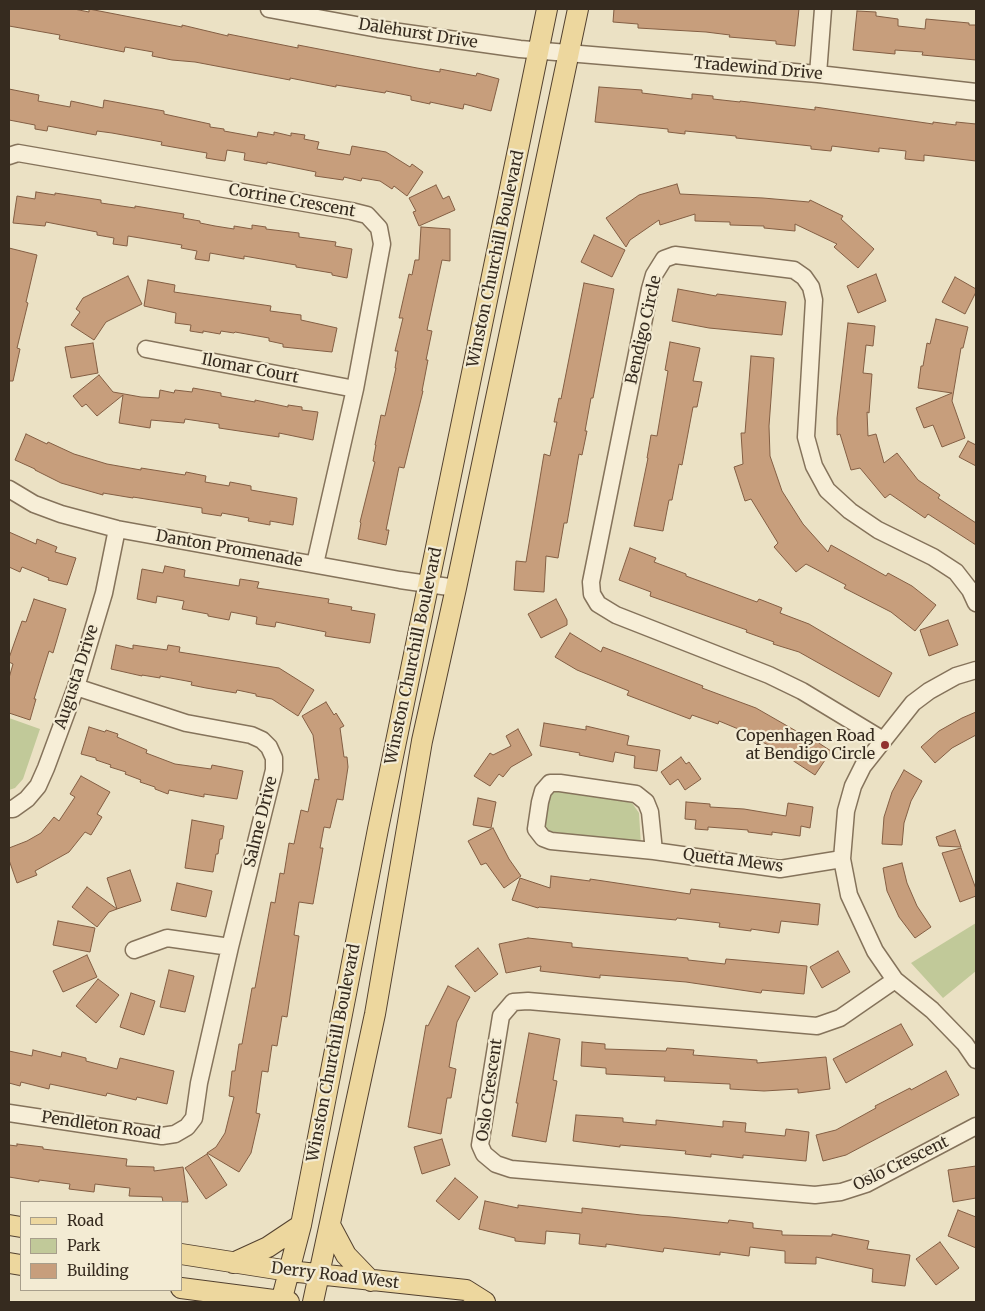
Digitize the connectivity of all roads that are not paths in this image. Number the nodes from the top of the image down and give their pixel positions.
1 (268, 9) edge
2 (547, 9) edge
3 (578, 9) edge
4 (823, 9) edge
5 (538, 52) junction
6 (568, 53) junction
7 (818, 74) junction
8 (976, 92) edge
9 (9, 156) edge
10 (146, 349) dead end
11 (355, 389) junction
12 (9, 489) edge
13 (117, 529) junction
14 (315, 564) junction
15 (428, 584) junction
16 (456, 588) junction
17 (976, 603) edge
18 (976, 670) edge
19 (76, 687) junction
20 (882, 740) junction
21 (9, 810) edge
22 (654, 851) junction
23 (842, 859) junction
24 (230, 947) junction
25 (134, 950) dead end
26 (895, 980) junction
27 (976, 1060) edge
28 (198, 1096) joint
29 (9, 1113) edge
30 (976, 1126) edge
31 (301, 1225) junction
32 (330, 1225) junction
33 (182, 1254) edge
34 (232, 1263) junction
35 (289, 1271) junction
36 (319, 1274) junction
37 (371, 1281) junction
38 (182, 1288) edge
39 (231, 1298) edge
40 (284, 1302) edge
41 (313, 1302) edge
42 (485, 1302) edge

1 - 5 street, Dalehurst Drive
2 - 5 main road, Winston Churchill Boulevard
3 - 6 main road, Winston Churchill Boulevard
4 - 7 street
5 - 6 street, Tradewind Drive
5 - 15 main road, Winston Churchill Boulevard
6 - 7 street, Tradewind Drive
6 - 16 main road, Winston Churchill Boulevard
7 - 8 street, Tradewind Drive
9 - 11 street, Corrine Crescent
10 - 11 street, Ilomar Court
11 - 14 street, Corrine Crescent
12 - 13 street, Danton Promenade
13 - 14 street, Danton Promenade
13 - 19 street, Augusta Drive
14 - 15 street, Danton Promenade
15 - 16 street, Danton Promenade
15 - 31 main road, Winston Churchill Boulevard
16 - 32 main road, Winston Churchill Boulevard
17 - 20 street, Bendigo Circle
18 - 20 street
19 - 21 street, Augusta Drive
19 - 24 street, Salme Drive
20 - 23 street
22 - 22 street, Quetta Mews
22 - 23 street, Quetta Mews
23 - 26 street
24 - 25 street
24 - 28 street, Salme Drive
26 - 27 street
26 - 30 street, Oslo Crescent
28 - 29 street, Pendleton Road
31 - 34 main road
31 - 35 main road, Winston Churchill Boulevard
32 - 36 main road, Winston Churchill Boulevard
32 - 37 main road
33 - 34 main road, Derry Road West
34 - 35 main road, Derry Road West
35 - 36 main road, Derry Road West
35 - 40 main road, Winston Churchill Boulevard
36 - 37 main road, Derry Road West
36 - 41 main road, Winston Churchill Boulevard
37 - 42 main road, Derry Road West
38 - 39 main road, Derry Road West
39 - 40 main road, Derry Road West

